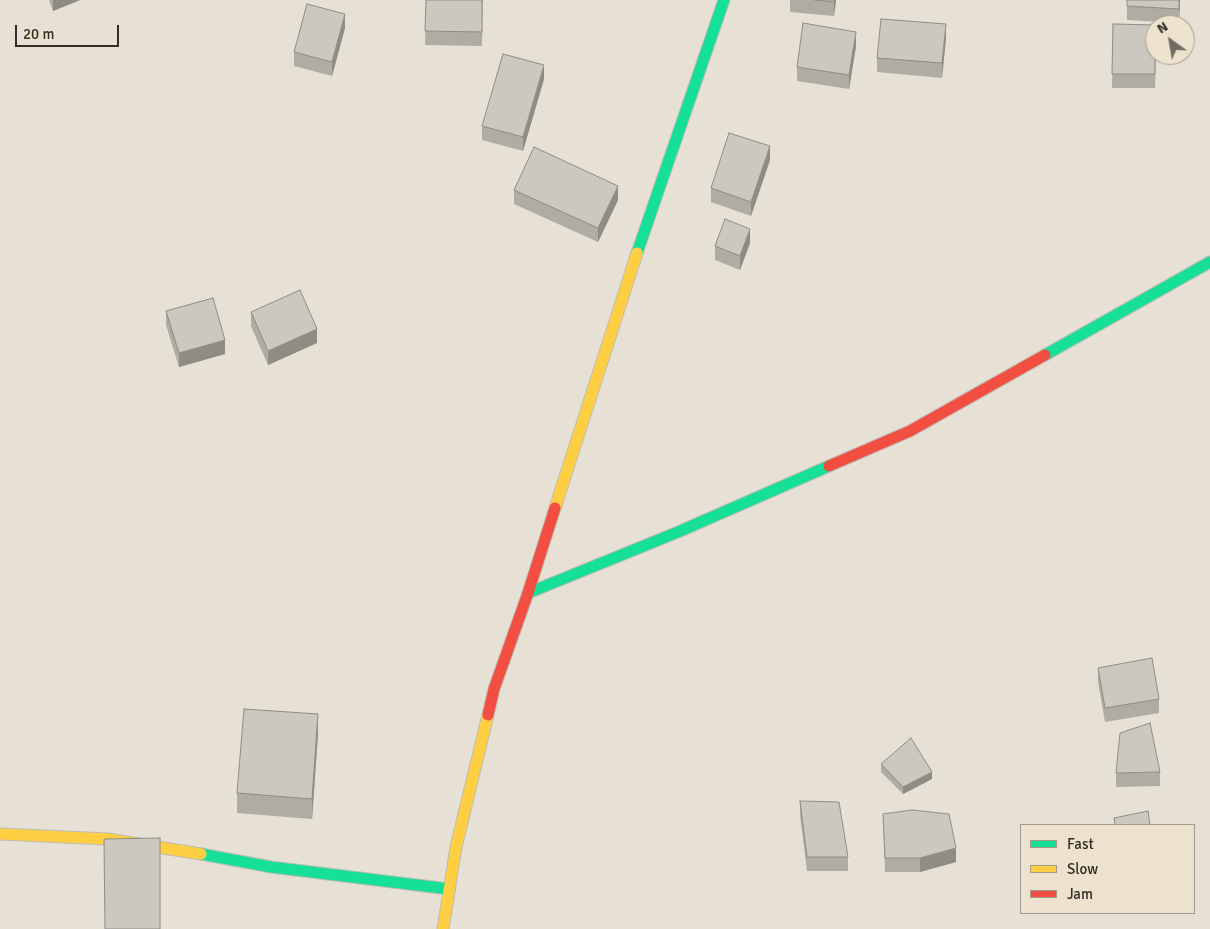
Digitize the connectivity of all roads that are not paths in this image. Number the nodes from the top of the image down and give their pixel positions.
1 (724, 0) edge
2 (1210, 262) edge
3 (528, 593) junction
4 (0, 834) edge
5 (449, 888) junction
6 (443, 929) edge

1 - 3 street
2 - 3 street
3 - 5 street
4 - 5 street
5 - 6 street

